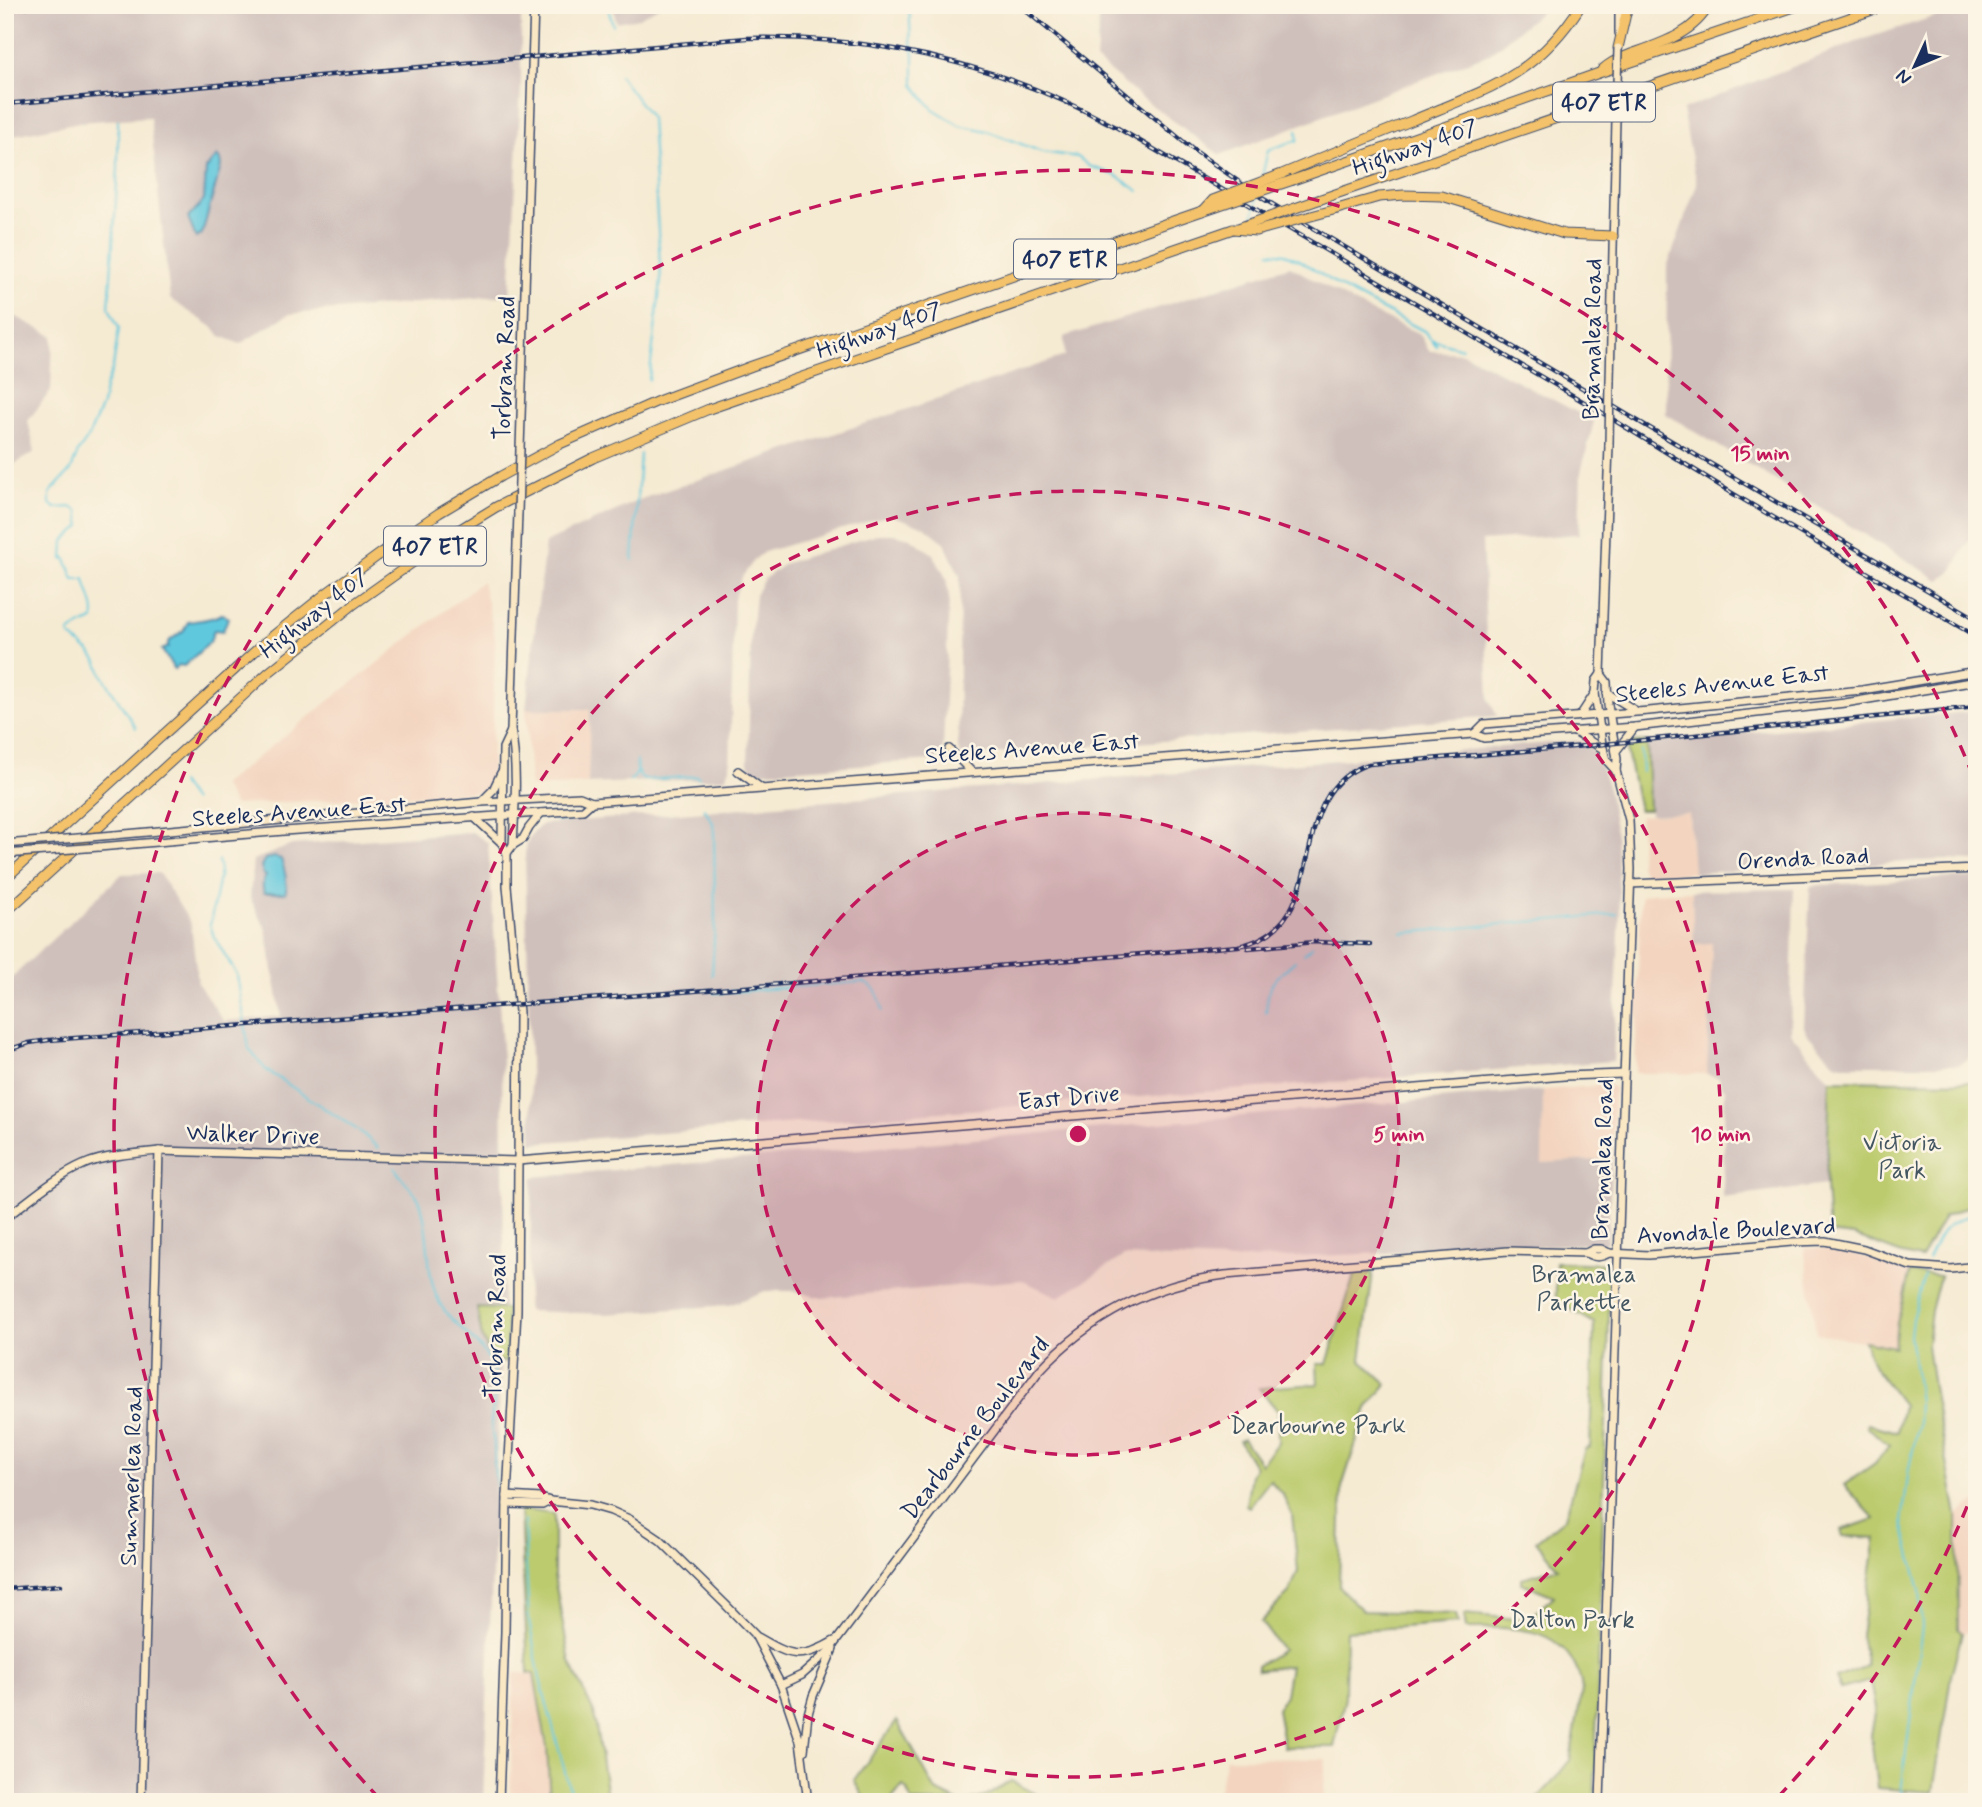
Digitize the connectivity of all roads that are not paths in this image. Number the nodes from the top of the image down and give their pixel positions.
1 (534, 5) edge
2 (1581, 5) edge
3 (1619, 5) edge
4 (1628, 5) edge
5 (1709, 5) edge
6 (1800, 5) edge
7 (1887, 5) edge
8 (1618, 48) junction
9 (1599, 73) junction
10 (1202, 211) junction
11 (1233, 229) junction
12 (1613, 236) junction
13 (1977, 671) edge
14 (1601, 674) junction
15 (1977, 681) edge
16 (1862, 690) junction
17 (1595, 693) junction
18 (1607, 693) junction
19 (1863, 701) junction
20 (1637, 712) junction
21 (1598, 714) junction
22 (1609, 714) junction
23 (1580, 716) junction
24 (1635, 727) junction
25 (1611, 728) junction
26 (1600, 729) junction
27 (511, 731) junction
28 (1573, 731) junction
29 (1474, 734) junction
30 (948, 748) dead end
31 (1603, 749) junction
32 (1616, 751) junction
33 (503, 765) junction
34 (738, 771) dead end
35 (1616, 771) junction
36 (971, 772) junction
37 (761, 788) junction
38 (502, 801) junction
39 (515, 801) junction
40 (481, 802) junction
41 (592, 802) junction
42 (541, 813) junction
43 (514, 815) junction
44 (502, 816) junction
45 (474, 817) junction
46 (502, 843) junction
47 (5, 844) edge
48 (513, 845) junction
49 (507, 853) junction
50 (5, 854) edge
51 (1977, 869) edge
52 (5, 879) edge
53 (1630, 884) junction
54 (5, 913) edge
55 (1624, 1074) junction
56 (159, 1150) junction
57 (518, 1161) junction
58 (5, 1218) edge
59 (1618, 1254) junction
60 (1977, 1266) edge
61 (507, 1500) junction
62 (754, 1635) junction
63 (838, 1639) junction
64 (782, 1685) junction
65 (803, 1761) junction
66 (141, 1802) edge
67 (499, 1802) edge
68 (808, 1802) edge
69 (1600, 1802) edge

1 - 27 main road, Torbram Road, bridge
2 - 10 highway, bridge
3 - 8 main road, Bramalea Road
4 - 8 highway
5 - 9 highway
6 - 9 highway, Highway 407 / 407 ETR
7 - 11 highway, Highway 407 / 407 ETR, bridge
8 - 12 main road, Bramalea Road, bridge
9 - 10 highway, Highway 407 / 407 ETR, bridge
10 - 52 highway, Highway 407 / 407 ETR
11 - 12 highway, bridge
11 - 54 highway, Highway 407 / 407 ETR
12 - 14 main road, Bramalea Road, bridge
13 - 16 main road, Steeles Avenue East
14 - 17 main road, Bramalea Road
14 - 18 main road, Bramalea Road
15 - 19 main road, Steeles Avenue East
16 - 19 main road
16 - 20 main road, Steeles Avenue East
17 - 21 main road, Bramalea Road
17 - 23 main road
18 - 20 main road
18 - 22 main road, Bramalea Road
19 - 24 main road, Steeles Avenue East
20 - 22 main road, Steeles Avenue East
21 - 22 main road, Steeles Avenue East
21 - 23 main road, Steeles Avenue East
21 - 26 main road, Bramalea Road
22 - 25 main road, Bramalea Road
23 - 29 main road, Steeles Avenue East
24 - 25 main road, Steeles Avenue East
24 - 32 main road
25 - 26 main road, Steeles Avenue East
25 - 32 main road, Bramalea Road
26 - 28 main road, Steeles Avenue East
26 - 31 main road, Bramalea Road
27 - 33 main road, Torbram Road
27 - 39 main road, Torbram Road
28 - 29 main road, Steeles Avenue East
28 - 31 main road
29 - 36 main road, Steeles Avenue East
30 - 36 main road
31 - 35 main road, Bramalea Road
32 - 35 main road, Bramalea Road
33 - 38 main road, Torbram Road
33 - 40 main road
34 - 37 main road
35 - 53 main road, Bramalea Road
36 - 37 main road, Steeles Avenue East
37 - 41 main road, Steeles Avenue East
38 - 39 main road, Steeles Avenue East
38 - 40 main road, Steeles Avenue East
38 - 44 main road, Torbram Road
39 - 41 main road, Steeles Avenue East
39 - 43 main road, Torbram Road
40 - 47 main road, Steeles Avenue East, bridge
41 - 42 main road, Steeles Avenue East
42 - 43 main road, Steeles Avenue East
42 - 48 main road
43 - 44 main road, Steeles Avenue East
43 - 48 main road, Torbram Road
44 - 45 main road, Steeles Avenue East
44 - 46 main road, Torbram Road
45 - 46 main road
45 - 50 main road, Steeles Avenue East, bridge
46 - 49 main road, Torbram Road
48 - 49 main road
49 - 57 main road, Torbram Road
51 - 53 main road, Orenda Road
53 - 55 main road, Bramalea Road
55 - 57 main road, East Drive
55 - 59 main road, Bramalea Road
56 - 57 main road, Walker Drive
56 - 58 main road, Walker Drive
56 - 66 main road, Summerlea Road
57 - 61 main road, Torbram Road
59 - 60 main road, Avondale Boulevard
59 - 63 main road, Dearbourne Boulevard
59 - 69 main road, Bramalea Road
61 - 62 main road
61 - 67 main road, Torbram Road
62 - 63 main road
62 - 64 main road
63 - 64 main road, Dearbourne Boulevard
63 - 65 main road
64 - 65 main road
65 - 68 main road

